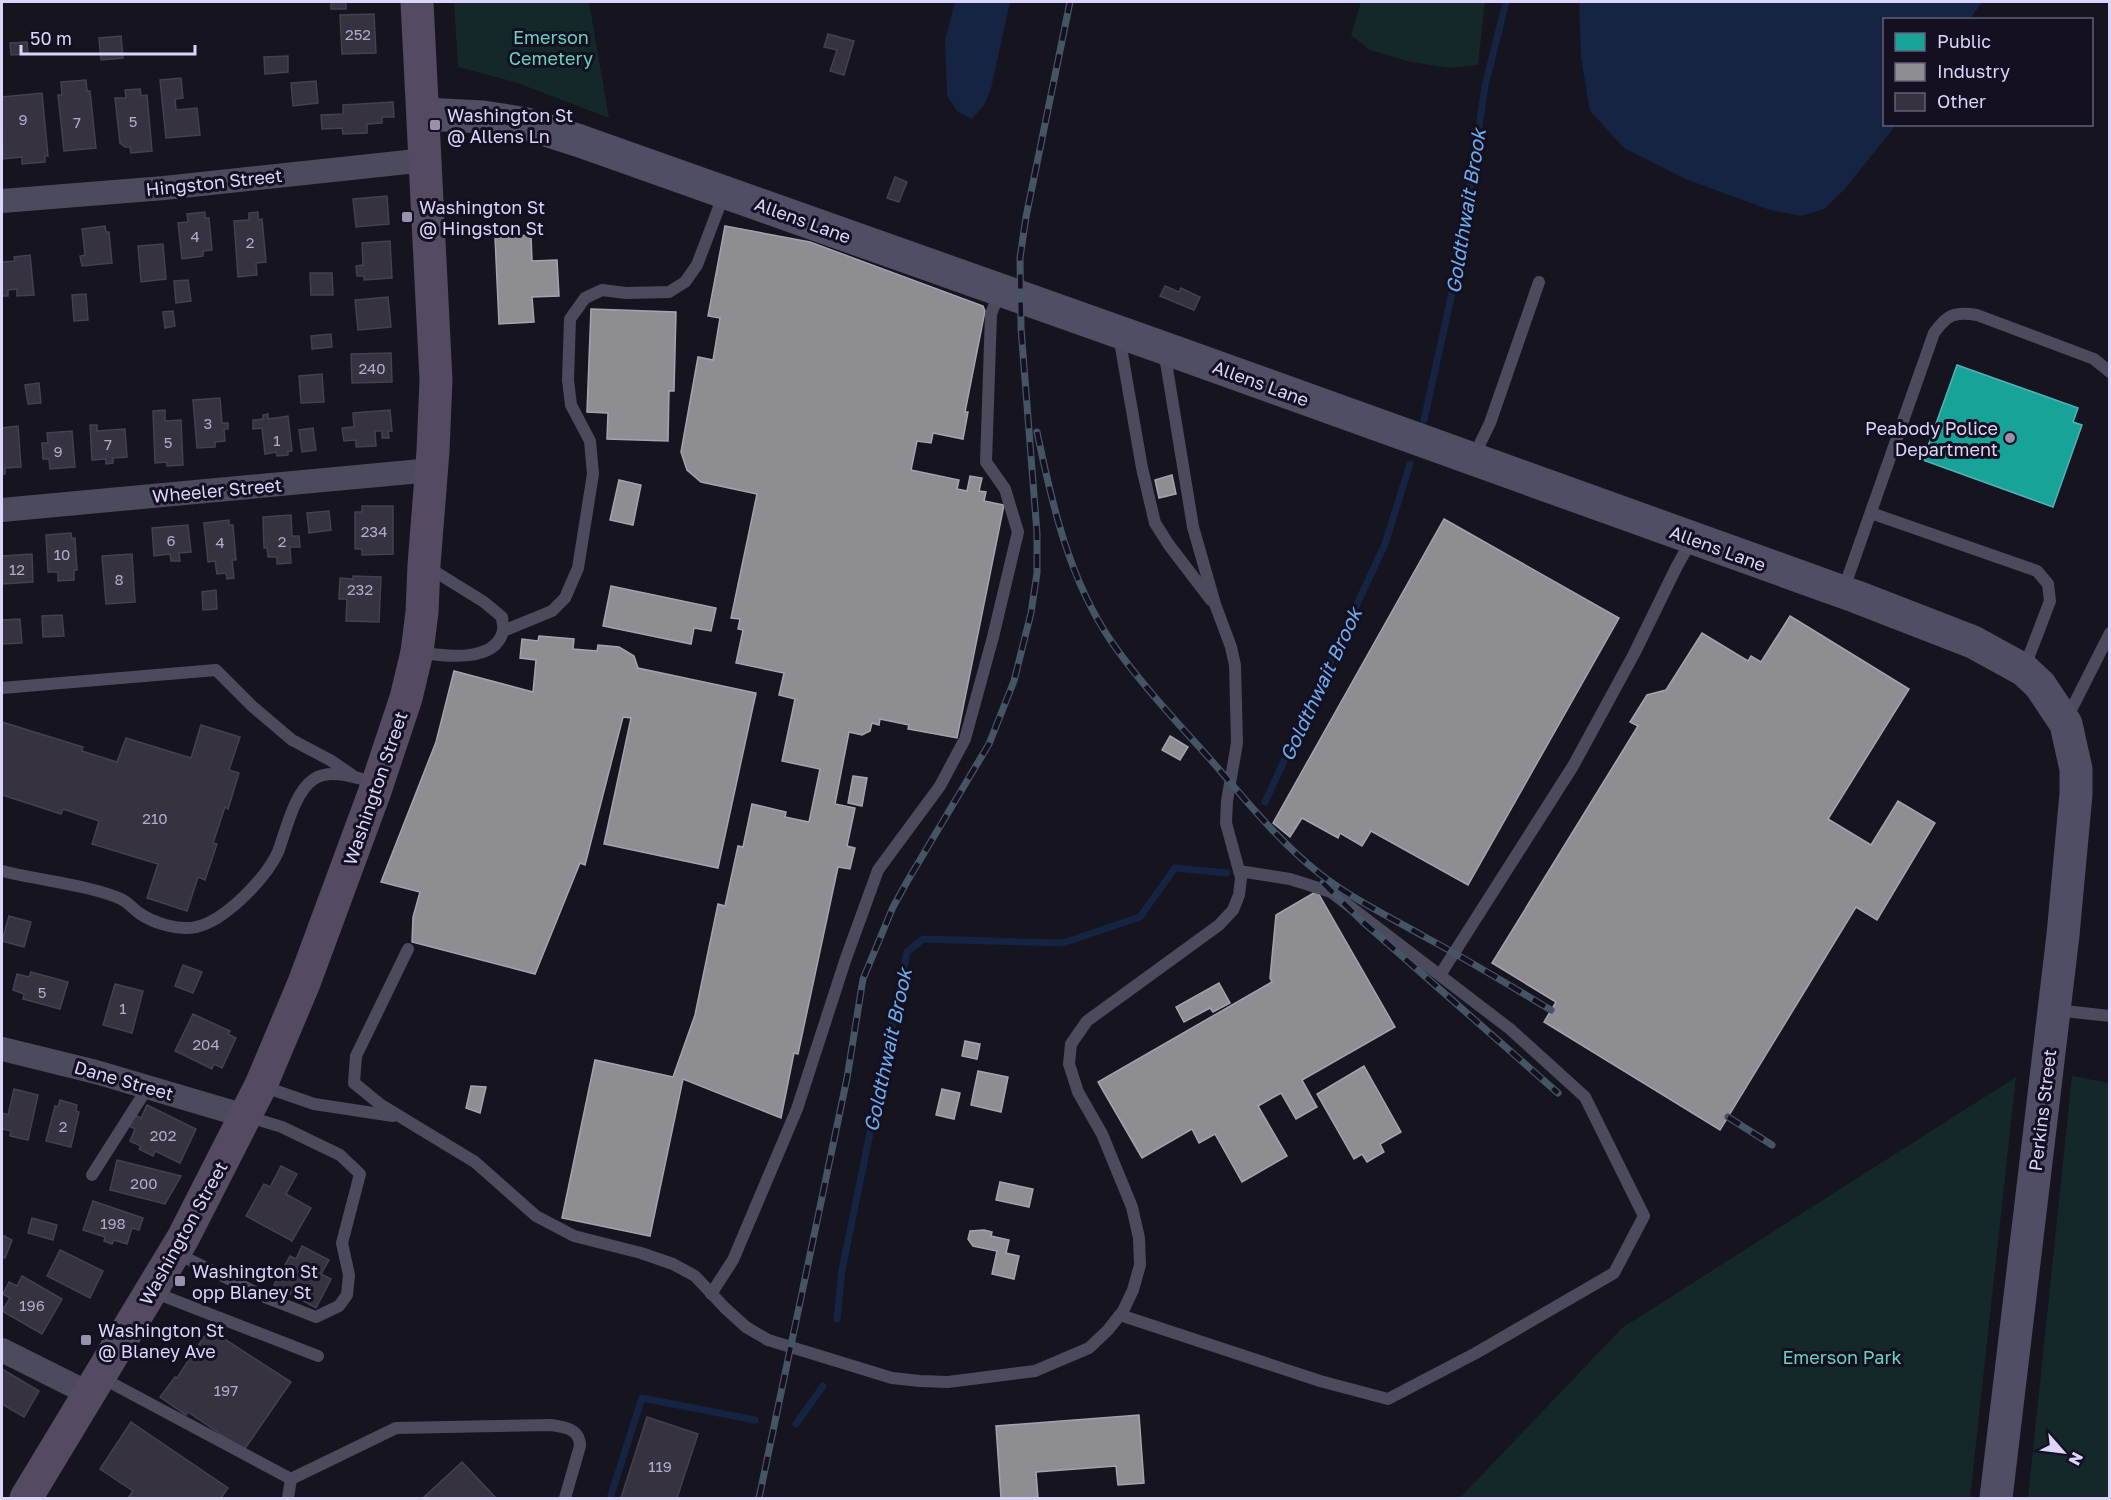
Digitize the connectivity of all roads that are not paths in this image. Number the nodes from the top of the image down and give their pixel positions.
1 (417, 2) edge
2 (424, 114) junction
3 (426, 160) junction
4 (725, 192) junction
5 (2, 201) edge
6 (1539, 282) dead end
7 (1000, 290) junction
8 (1119, 332) junction
9 (1164, 348) junction
10 (2109, 372) edge
11 (1472, 459) junction
12 (432, 471) junction
13 (2, 510) edge
14 (1871, 513) junction
15 (1693, 538) junction
16 (424, 565) junction
17 (1843, 592) junction
18 (1215, 604) junction
19 (503, 631) junction
20 (2109, 633) edge
21 (417, 652) junction
22 (2024, 670) junction
23 (2, 688) edge
24 (2065, 722) junction
25 (365, 780) junction
26 (2, 871) edge
27 (1239, 871) junction
28 (408, 949) dead end
29 (1440, 975) junction
30 (2054, 1010) junction
31 (2109, 1016) edge
32 (2, 1049) edge
33 (261, 1085) junction
34 (148, 1087) junction
35 (245, 1116) junction
36 (400, 1117) junction
37 (92, 1175) dead end
38 (174, 1252) junction
39 (152, 1291) junction
40 (711, 1293) junction
41 (1120, 1315) junction
42 (2, 1350) edge
43 (318, 1356) dead end
44 (95, 1386) junction
45 (291, 1479) junction
46 (26, 1498) edge
47 (288, 1498) edge
48 (565, 1498) edge
49 (1996, 1498) edge

1 - 2 main road, Washington Street
2 - 3 main road, Washington Street
2 - 4 street, Allens Lane
3 - 5 street, Hingston Street
3 - 12 main road, Washington Street
4 - 7 street, Allens Lane
4 - 19 lane
6 - 11 lane
7 - 8 street, Allens Lane
7 - 40 lane
8 - 9 street, Allens Lane
8 - 18 lane
9 - 11 street, Allens Lane
9 - 18 lane
10 - 14 lane
11 - 15 street, Allens Lane
12 - 13 street, Wheeler Street
12 - 16 main road, Washington Street
14 - 17 lane
14 - 22 lane
15 - 17 street, Allens Lane
15 - 29 lane
16 - 19 lane
16 - 21 main road, Washington Street
17 - 22 street, Allens Lane
18 - 27 lane
19 - 21 lane
20 - 24 lane
21 - 25 main road, Washington Street
22 - 24 street, Allens Lane
23 - 25 lane
24 - 30 street, Perkins Street
25 - 26 lane
25 - 33 main road, Washington Street
27 - 29 lane
27 - 41 lane
28 - 36 lane
29 - 41 lane
30 - 31 lane
30 - 49 street, Perkins Street
32 - 34 street, Dane Street
33 - 35 main road, Washington Street
33 - 36 lane
34 - 35 street, Dane Street
34 - 37 lane
35 - 38 main road, Washington Street
35 - 38 lane
36 - 40 lane
38 - 39 main road, Washington Street
39 - 43 lane
39 - 44 main road, Washington Street
40 - 41 lane
42 - 44 street
44 - 45 lane
44 - 46 main road, Washington Street
45 - 47 lane
45 - 48 lane

